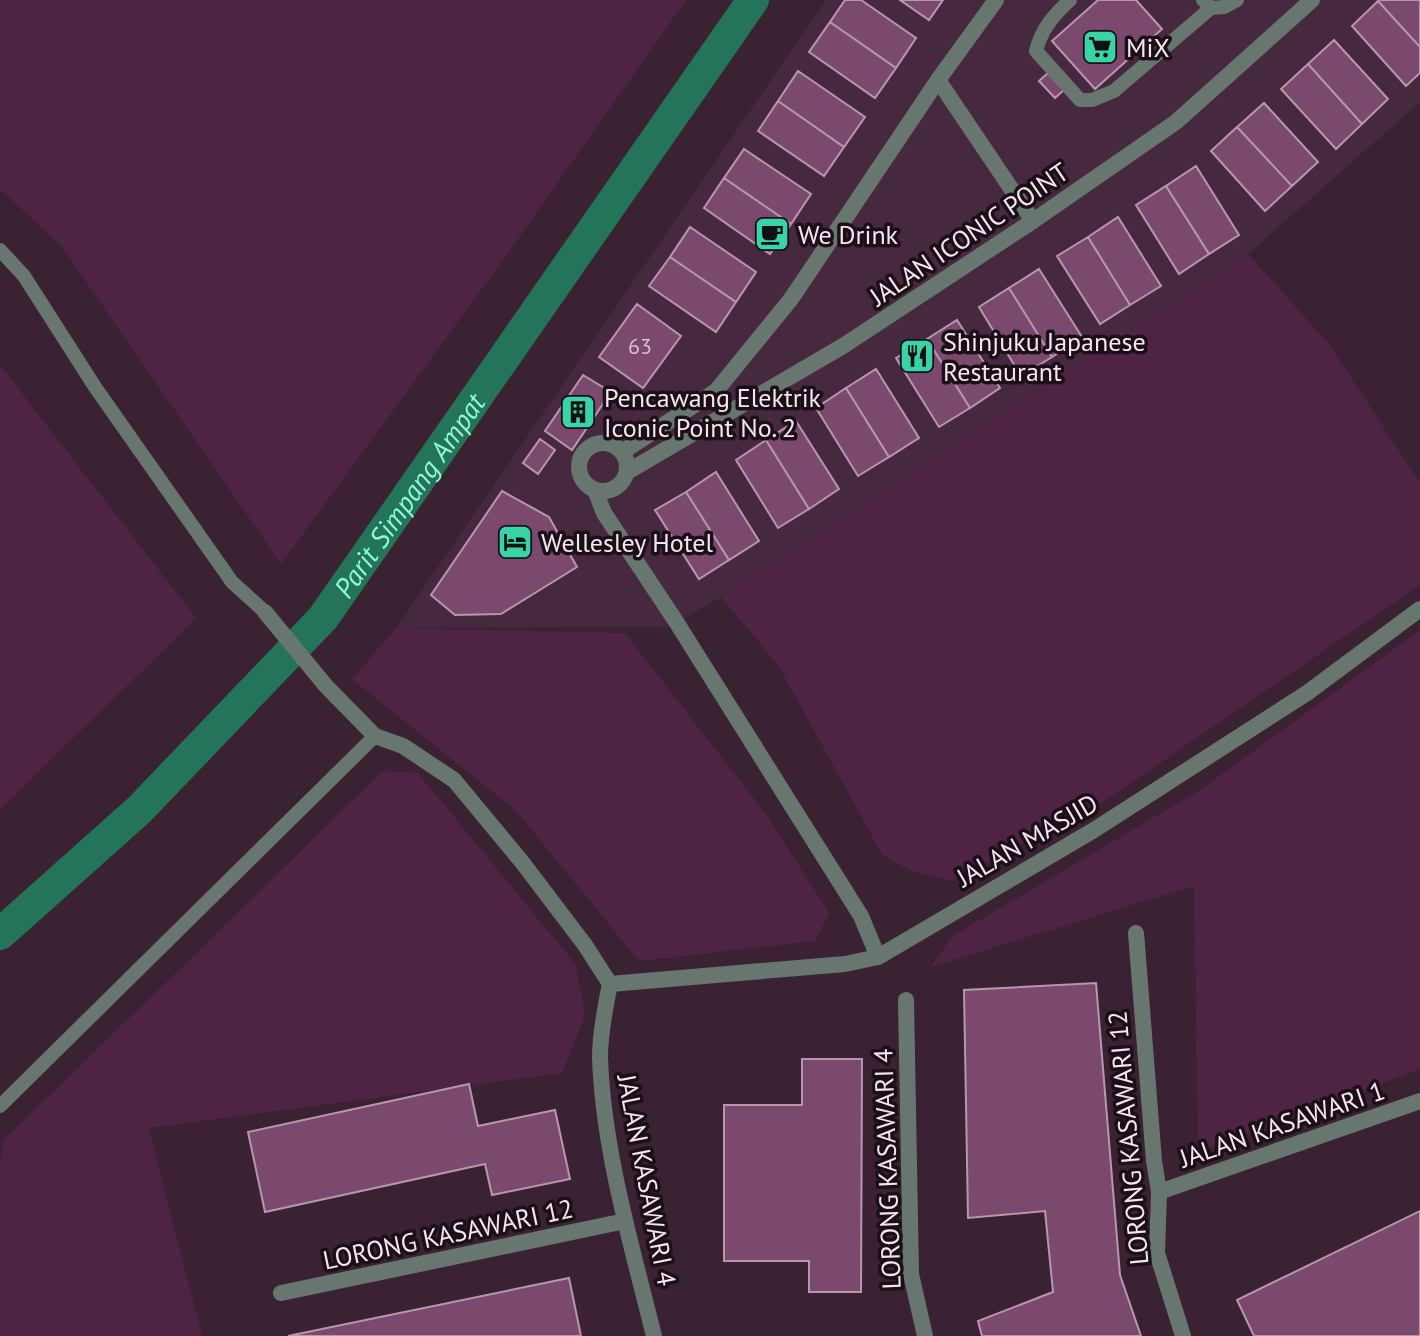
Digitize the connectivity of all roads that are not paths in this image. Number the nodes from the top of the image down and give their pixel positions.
1 (996, 0) edge
2 (1070, 0) edge
3 (1237, 0) edge
4 (1312, 0) edge
5 (1207, 4) edge
6 (938, 80) junction
7 (1033, 221) junction
8 (0, 250) edge
9 (622, 452) junction
10 (627, 472) junction
11 (595, 490) junction
12 (1420, 609) edge
13 (270, 618) joint
14 (375, 736) junction
15 (1136, 933) dead end
16 (878, 957) junction
17 (610, 984) junction
18 (906, 1000) dead end
19 (1420, 1101) edge
20 (0, 1106) edge
21 (1159, 1192) junction
22 (625, 1221) junction
23 (281, 1293) dead end
24 (654, 1336) edge
25 (925, 1336) edge
26 (1183, 1336) edge

1 - 6 street
2 - 5 lane
3 - 5 lane
4 - 7 street, JALAN ICONIC POINT
6 - 7 street
6 - 9 street
7 - 10 street, JALAN ICONIC POINT
8 - 13 lane
9 - 10 street
9 - 11 street
10 - 11 street
11 - 16 street
12 - 16 street, JALAN MASJID
13 - 14 street
14 - 17 street
14 - 20 lane
15 - 21 street, LORONG KASAWARI 12
16 - 17 street, JALAN MASJID
17 - 22 street, JALAN KASAWARI 4
18 - 25 street, LORONG KASAWARI 4
19 - 21 street, JALAN KASAWARI 1
21 - 26 street, LORONG KASAWARI 12
22 - 23 street, LORONG KASAWARI 12
22 - 24 street, JALAN KASAWARI 4

